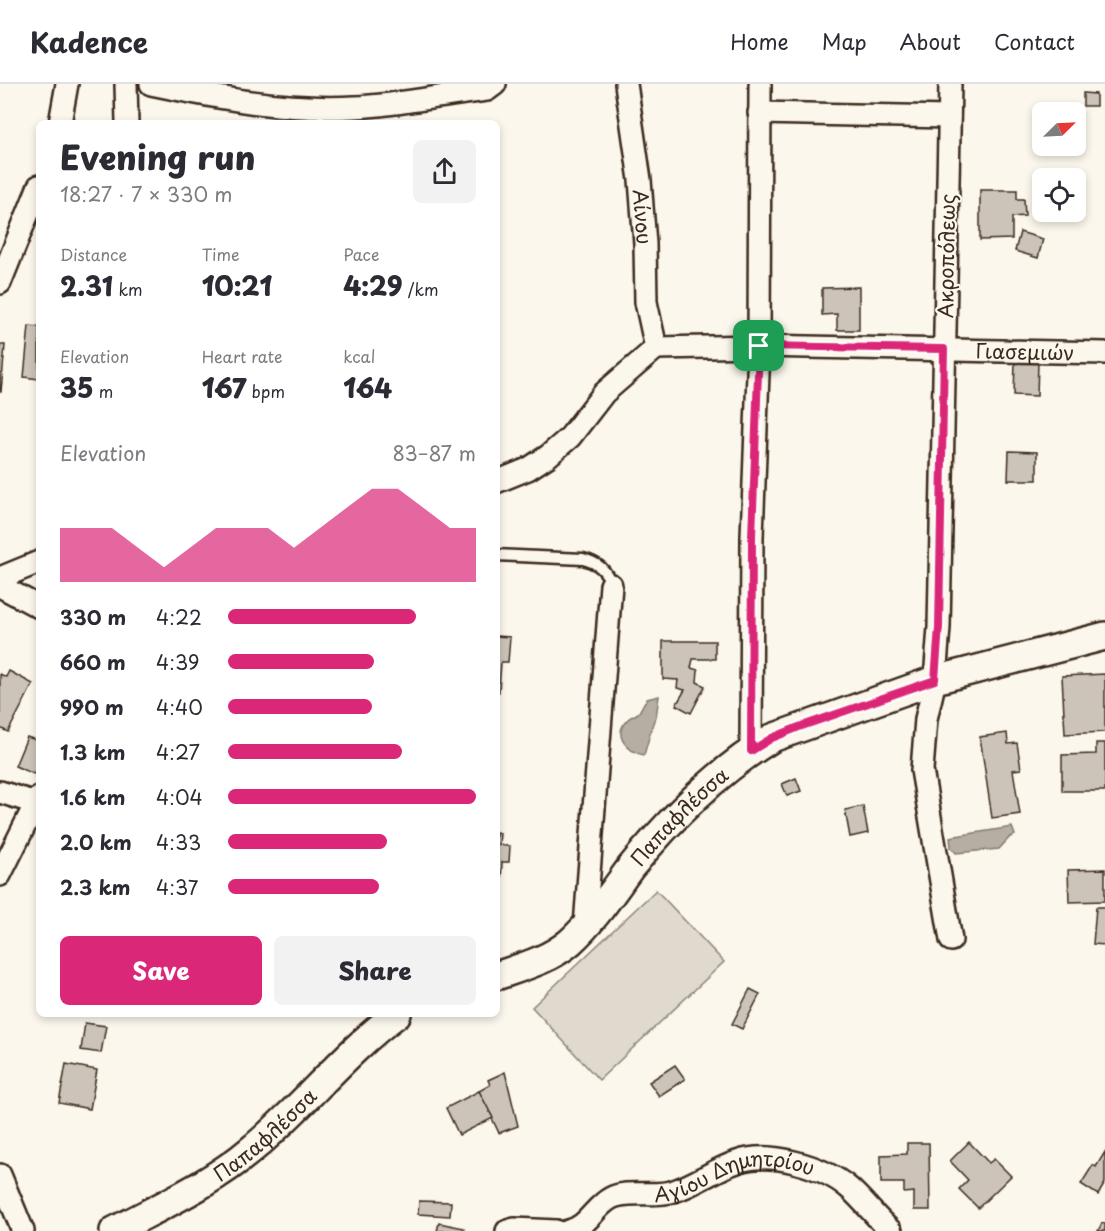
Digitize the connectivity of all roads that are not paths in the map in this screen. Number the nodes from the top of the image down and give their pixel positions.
1 (67, 84) edge
2 (126, 84) edge
3 (151, 84) edge
4 (626, 84) edge
5 (760, 84) edge
6 (950, 84) edge
7 (494, 85) edge
8 (759, 113) junction
9 (949, 117) junction
10 (61, 120) edge
11 (127, 120) edge
12 (36, 193) edge
13 (0, 283) edge
14 (759, 346) junction
15 (656, 348) junction
16 (944, 349) junction
17 (1105, 353) edge
18 (500, 480) edge
19 (500, 555) edge
20 (36, 563) edge
21 (0, 578) edge
22 (611, 585) joint
23 (0, 586) edge
24 (36, 605) edge
25 (1105, 636) edge
26 (935, 680) junction
27 (751, 751) junction
28 (0, 792) edge
29 (36, 801) edge
30 (36, 805) edge
31 (0, 876) edge
32 (585, 926) junction
33 (951, 940) dead end
34 (500, 975) edge
35 (393, 1017) edge
36 (0, 1175) edge
37 (23, 1231) edge
38 (114, 1231) edge
39 (507, 1231) edge
40 (556, 1231) edge
41 (568, 1231) edge
42 (891, 1231) edge

1 - 10 street
2 - 11 street
3 - 7 street
4 - 15 street, Αίνου
5 - 8 street
6 - 9 street, Ακροπόλεως
8 - 9 street
8 - 14 street
9 - 16 street, Ακροπόλεως
12 - 13 street
14 - 15 street, Γιασεμιών
14 - 16 street, Γιασεμιών
14 - 27 street
15 - 18 street
16 - 17 street, Γιασεμιών
16 - 26 street, Ακροπόλεως
19 - 22 lane
20 - 21 street
22 - 32 street
23 - 24 street
25 - 26 street, Παπαφλέσσα
26 - 27 street, Παπαφλέσσα
26 - 33 street, Ακροπόλεως
27 - 32 street, Παπαφλέσσα
28 - 29 street
30 - 31 street
32 - 34 street, Παπαφλέσσα
35 - 38 street, Παπαφλέσσα
36 - 37 street
39 - 40 street
41 - 42 street, Αγίου Δημητρίου

